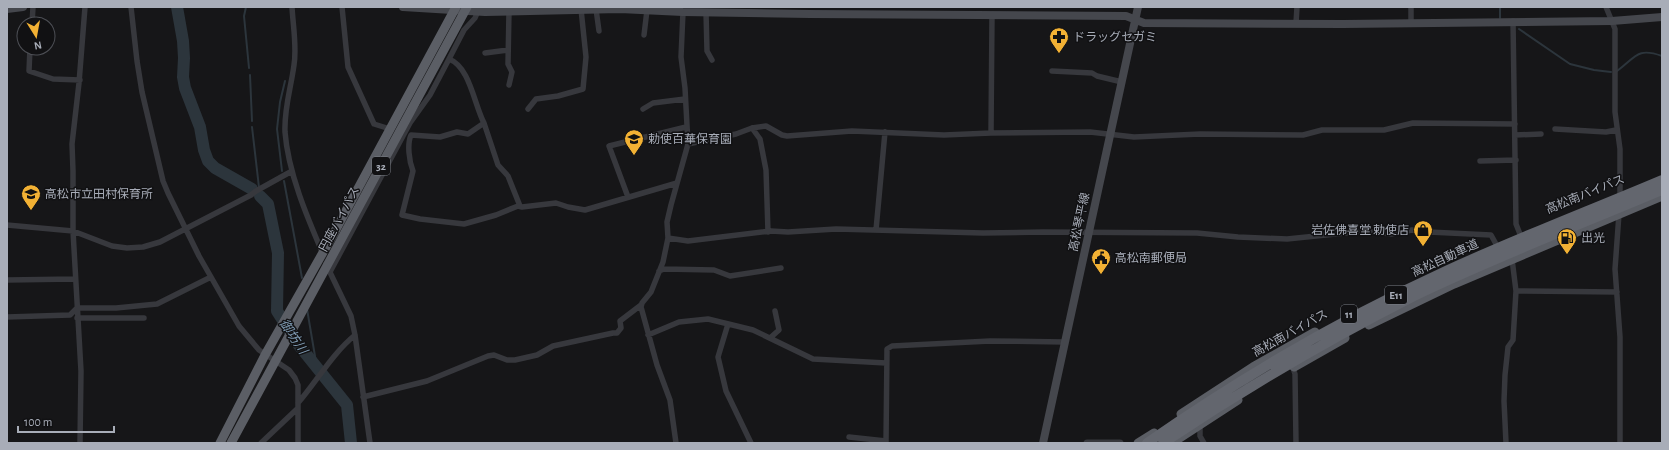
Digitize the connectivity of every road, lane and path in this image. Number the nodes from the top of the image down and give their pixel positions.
1 (23, 7) edge
2 (85, 7) edge
3 (131, 7) edge
4 (292, 7) edge
5 (342, 7) edge
6 (403, 7) edge
7 (1138, 7) edge
8 (1297, 7) edge
9 (1411, 7) edge
10 (1606, 7) edge
11 (434, 8) edge
12 (455, 8) edge
13 (7, 9) edge
14 (466, 9) edge
15 (581, 9) junction
16 (596, 9) junction
17 (647, 10) junction
18 (687, 10) edge
19 (478, 11) junction
20 (510, 11) junction
21 (711, 11) edge
22 (992, 15) junction
23 (1662, 17) edge
24 (1135, 19) junction
25 (1513, 21) junction
26 (1612, 21) junction
27 (1411, 22) junction
28 (1296, 23) junction
29 (599, 31) dead end
30 (644, 35) dead end
31 (508, 50) junction
32 (485, 53) dead end
33 (30, 56) edge
34 (449, 59) junction
35 (712, 60) dead end
36 (1052, 71) dead end
37 (80, 80) junction
38 (1122, 82) junction
39 (509, 84) dead end
40 (685, 99) junction
41 (528, 109) dead end
42 (643, 109) dead end
43 (484, 123) junction
44 (1515, 124) junction
45 (686, 127) junction
46 (752, 128) junction
47 (390, 129) junction
48 (1555, 129) dead end
49 (1616, 130) junction
50 (885, 132) junction
51 (991, 133) junction
52 (1110, 134) junction
53 (1541, 134) dead end
54 (1515, 135) junction
55 (688, 144) junction
56 (1516, 160) junction
57 (1480, 161) dead end
58 (292, 171) junction
59 (1662, 175) edge
60 (1662, 180) edge
61 (677, 183) junction
62 (1662, 190) edge
63 (1620, 192) junction
64 (1662, 196) edge
65 (628, 197) junction
66 (520, 206) junction
67 (1619, 214) junction
68 (7, 225) edge
69 (185, 230) junction
70 (876, 230) junction
71 (73, 231) junction
72 (768, 232) junction
73 (1089, 233) junction
74 (1520, 234) junction
75 (668, 238) junction
76 (1496, 244) junction
77 (322, 253) junction
78 (1512, 259) junction
79 (781, 268) dead end
80 (328, 269) junction
81 (659, 271) junction
82 (211, 277) junction
83 (76, 279) junction
84 (7, 280) edge
85 (1516, 291) junction
86 (1617, 292) junction
87 (641, 305) junction
88 (76, 308) junction
89 (775, 311) dead end
90 (7, 317) edge
91 (77, 318) junction
92 (144, 318) dead end
93 (728, 324) junction
94 (355, 335) junction
95 (648, 335) junction
96 (770, 338) junction
97 (1065, 342) junction
98 (265, 355) junction
99 (275, 361) junction
100 (886, 363) junction
101 (1293, 368) junction
102 (364, 397) junction
103 (297, 406) junction
104 (1200, 425) junction
105 (849, 437) dead end
106 (886, 442) edge
107 (80, 443) edge
108 (220, 443) edge
109 (231, 443) edge
110 (261, 443) edge
111 (298, 443) edge
112 (370, 443) edge
113 (676, 443) edge
114 (751, 443) edge
115 (1043, 443) edge
116 (1087, 443) edge
117 (1120, 443) edge
118 (1138, 443) edge
119 (1147, 443) edge
120 (1163, 443) edge
121 (1172, 443) edge
122 (1204, 443) edge
123 (1296, 443) edge
124 (1506, 443) edge
125 (1620, 443) edge

1 - 13 main road
2 - 37 street
3 - 69 street
4 - 58 street
5 - 47 street
6 - 11 main road
7 - 24 main road, 高松琴平線
8 - 28 street
9 - 27 street
10 - 26 street
11 - 12 main road
12 - 14 main road
12 - 47 highway, 円座バイパス / 32
14 - 19 main road
14 - 80 highway, 円座バイパス / 32
15 - 16 main road
15 - 20 main road
15 - 41 street
16 - 17 main road
16 - 29 street
17 - 18 main road
17 - 30 street
18 - 21 main road
18 - 40 street
19 - 20 main road
19 - 34 street
20 - 31 street
21 - 22 main road
21 - 35 street
22 - 24 main road
22 - 51 street
23 - 26 main road
24 - 28 main road
24 - 38 main road, 高松琴平線
25 - 26 main road
25 - 27 main road
25 - 44 street
26 - 49 street
27 - 28 main road
31 - 32 street
31 - 39 street
33 - 37 street
34 - 43 street
34 - 80 street
36 - 38 street
37 - 71 street
38 - 52 main road, 高松琴平線
40 - 42 street
40 - 45 street
43 - 66 street
43 - 66 street
44 - 52 street
44 - 54 street
45 - 55 street
45 - 65 street
46 - 50 street
46 - 55 street
46 - 72 street
47 - 77 highway, 円座バイパス / 32
48 - 49 street
49 - 63 street
50 - 51 street
50 - 70 street
51 - 52 street
52 - 73 main road, 高松琴平線
53 - 54 street
54 - 56 street
55 - 61 street
56 - 57 street
56 - 74 street
58 - 69 street
58 - 77 street
59 - 63 highway, 高松南バイパス / 11
60 - 119 highway, 高松自動車道 / E11, bridge
61 - 65 street
61 - 75 street
62 - 120 highway, 高松自動車道 / E11, bridge
63 - 67 street
63 - 74 highway, 高松南バイパス / 11
64 - 67 highway, 11
65 - 66 street
67 - 78 highway, 11
67 - 86 street
68 - 71 street
69 - 71 street
69 - 82 street
70 - 72 street
70 - 73 street
71 - 83 street
72 - 75 street
73 - 76 street
73 - 97 main road, 高松琴平線
74 - 76 highway, 高松南バイパス / 11
75 - 81 street
76 - 118 highway, 高松南バイパス / 11
77 - 80 street
77 - 98 highway, 円座バイパス / 32
78 - 85 street
78 - 101 highway, 11
79 - 81 street
80 - 94 street
80 - 99 highway, 円座バイパス / 32
81 - 87 street
82 - 88 street
82 - 98 street
83 - 84 street
83 - 88 street
85 - 86 street
85 - 124 street
86 - 125 street
87 - 95 street
87 - 102 street
88 - 90 street
88 - 91 street
89 - 96 street
91 - 92 street
91 - 107 street
93 - 95 street
93 - 96 street
93 - 114 street
94 - 102 street
94 - 103 street
95 - 113 street
96 - 100 street
97 - 100 street
97 - 115 main road, 高松琴平線
98 - 99 street
98 - 108 highway, 円座バイパス / 32
99 - 103 street
99 - 109 highway, 円座バイパス / 32
100 - 106 street
101 - 104 highway, 11
101 - 123 street
102 - 112 street
103 - 110 street
103 - 111 street
104 - 121 highway, 11
104 - 122 street
105 - 106 street
116 - 117 street

